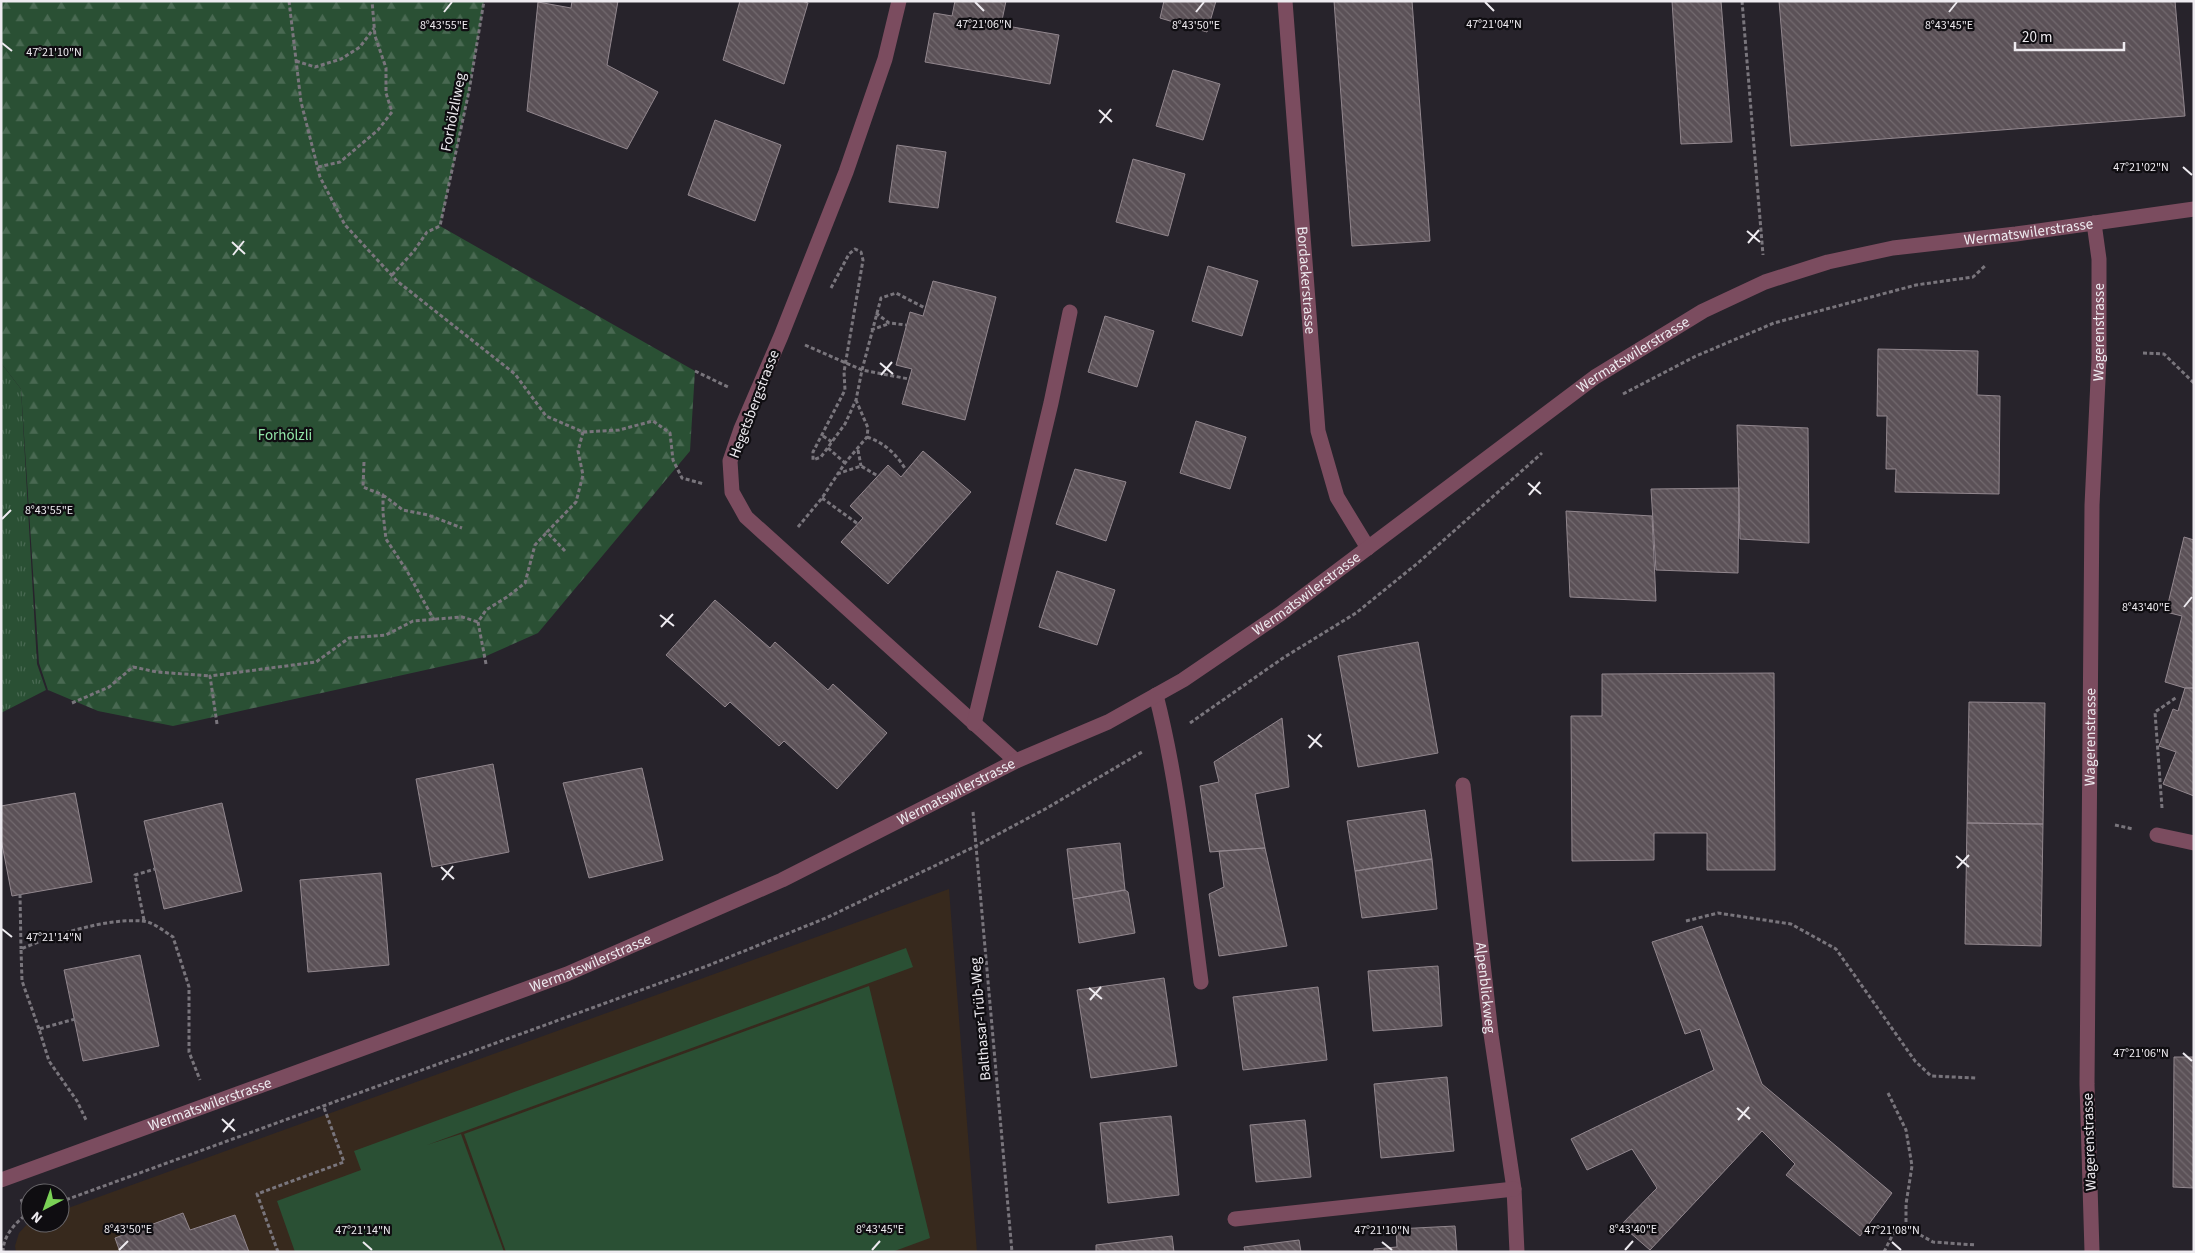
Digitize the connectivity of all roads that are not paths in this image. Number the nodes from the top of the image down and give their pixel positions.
1 (899, 1) edge
2 (1285, 1) edge
3 (2194, 209) edge
4 (2094, 223) junction
5 (1070, 312) dead end
6 (1368, 548) junction
7 (1156, 695) junction
8 (974, 724) junction
9 (1016, 761) junction
10 (1463, 785) dead end
11 (2161, 836) road end
12 (2194, 843) edge
13 (1201, 982) dead end
14 (7, 1178) edge
15 (1514, 1188) junction
16 (1235, 1219) dead end
17 (1517, 1252) edge
18 (2092, 1252) edge

1 - 8 street, Hegetsbergstrasse
2 - 6 street, Bordackerstrasse
3 - 4 street, Wermatswilerstrasse
4 - 6 street, Wermatswilerstrasse
4 - 18 street, Wagerenstrasse
5 - 8 street
6 - 7 street, Wermatswilerstrasse
7 - 9 street, Wermatswilerstrasse
7 - 13 street
8 - 9 street, Hegetsbergstrasse
9 - 14 street, Wermatswilerstrasse
10 - 15 street, Alpenblickweg
11 - 12 street
15 - 16 street
15 - 17 street, Alpenblickweg

